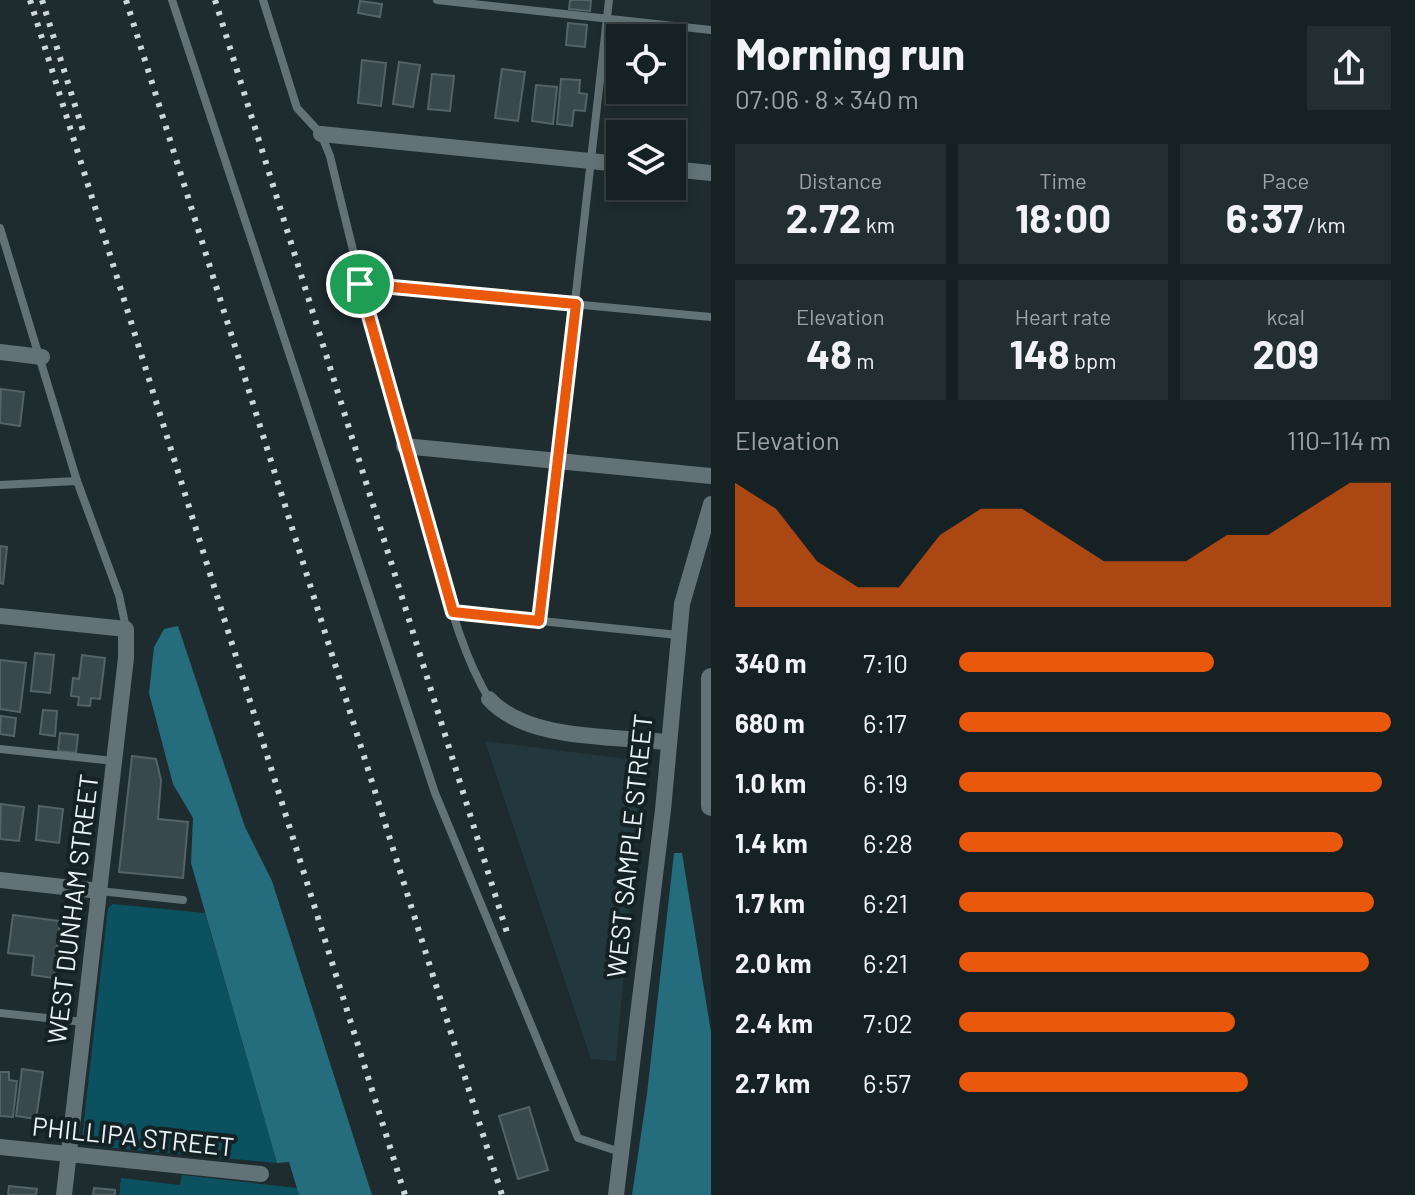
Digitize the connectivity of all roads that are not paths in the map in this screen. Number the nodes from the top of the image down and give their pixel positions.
1 (172, 0) edge
2 (263, 0) edge
3 (437, 0) edge
4 (609, 0) edge
5 (607, 19) junction
6 (711, 30) edge
7 (321, 134) junction
8 (591, 160) junction
9 (606, 162) edge
10 (686, 170) edge
11 (711, 173) edge
12 (0, 228) edge
13 (360, 284) junction
14 (576, 304) junction
15 (711, 317) edge
16 (0, 352) edge
17 (42, 357) junction
18 (404, 446) junction
19 (559, 462) junction
20 (711, 476) edge
21 (77, 481) junction
22 (0, 485) edge
23 (711, 504) edge
24 (453, 612) junction
25 (0, 616) edge
26 (539, 621) junction
27 (126, 629) junction
28 (678, 635) junction
29 (711, 678) edge
30 (489, 699) joint
31 (667, 742) junction
32 (0, 749) edge
33 (115, 761) junction
34 (711, 806) edge
35 (0, 880) edge
36 (100, 891) junction
37 (183, 900) dead end
38 (0, 1013) edge
39 (85, 1022) junction
40 (0, 1147) edge
41 (624, 1153) junction
42 (69, 1154) junction
43 (261, 1174) dead end
44 (64, 1195) edge
45 (616, 1195) edge

1 - 41 lane
2 - 7 lane
3 - 5 lane
4 - 5 lane
5 - 6 lane
5 - 8 lane
7 - 8 street
7 - 13 lane
8 - 9 street
8 - 14 lane
10 - 11 street
12 - 17 lane
13 - 14 lane
13 - 18 lane
14 - 15 lane
14 - 19 lane
16 - 17 street
17 - 21 lane
18 - 19 street
18 - 24 lane
19 - 20 street
19 - 26 lane
21 - 22 lane
21 - 27 lane
23 - 28 street, WEST SAMPLE STREET
24 - 26 lane
24 - 30 lane
25 - 27 street
26 - 28 lane
27 - 33 street, WEST DUNHAM STREET
28 - 31 street, WEST SAMPLE STREET
29 - 34 main road
30 - 31 street
31 - 41 street, WEST SAMPLE STREET
32 - 33 lane
33 - 36 street, WEST DUNHAM STREET
35 - 36 street
36 - 37 lane
36 - 39 street, WEST DUNHAM STREET
38 - 39 lane
39 - 42 street, WEST DUNHAM STREET
40 - 42 street, PHILLIPA STREET
41 - 45 street, WEST SAMPLE STREET
42 - 43 street, PHILLIPA STREET
42 - 44 street, WEST DUNHAM STREET

